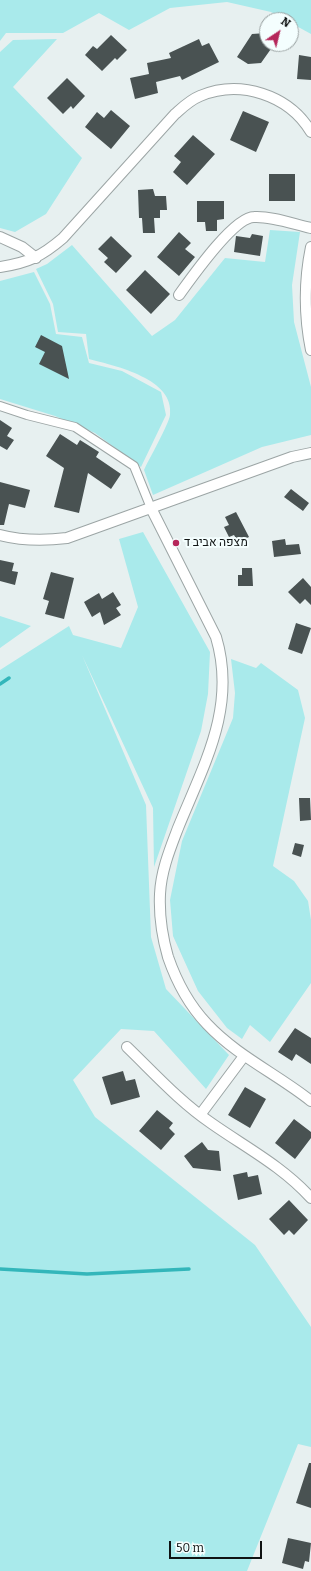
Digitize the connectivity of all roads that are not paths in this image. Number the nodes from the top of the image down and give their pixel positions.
1 (311, 132) edge
2 (311, 228) edge
3 (0, 237) edge
4 (311, 247) edge
5 (36, 258) junction
6 (0, 267) edge
7 (178, 294) dead end
8 (311, 350) edge
9 (0, 406) edge
10 (311, 453) edge
11 (151, 508) junction
12 (0, 535) edge
13 (127, 1047) dead end
14 (244, 1056) junction
15 (311, 1101) edge
16 (200, 1115) junction
17 (311, 1198) edge

1 - 5 street
2 - 7 street
3 - 5 street
4 - 8 street
5 - 6 street
9 - 11 street
10 - 11 street
11 - 12 street
11 - 14 street
13 - 16 street
14 - 15 street
14 - 16 street
16 - 17 street

